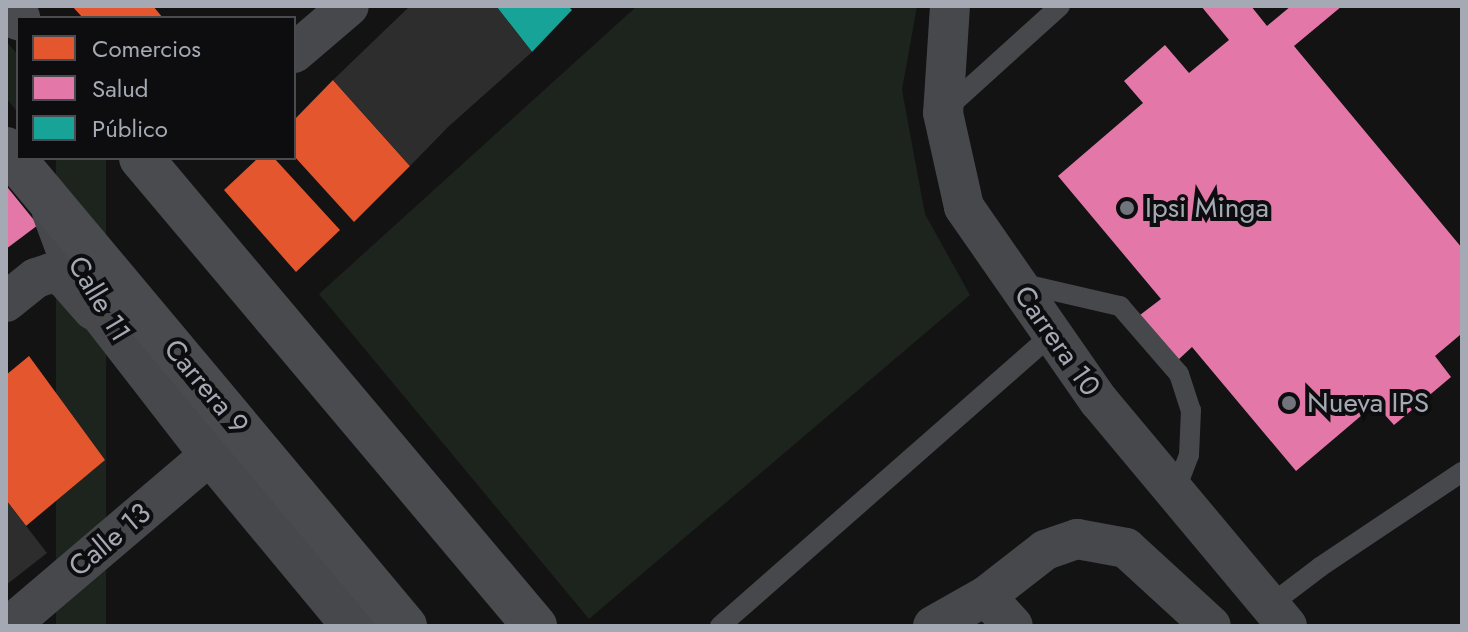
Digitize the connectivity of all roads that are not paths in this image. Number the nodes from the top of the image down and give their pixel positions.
1 (349, 6) edge
2 (950, 6) edge
3 (1060, 6) edge
4 (296, 51) edge
5 (943, 113) junction
6 (6, 149) edge
7 (157, 163) edge
8 (49, 200) junction
9 (1016, 282) junction
10 (6, 302) edge
11 (1052, 334) junction
12 (139, 362) junction
13 (211, 454) junction
14 (1462, 472) edge
15 (1175, 492) junction
16 (986, 596) junction
17 (1266, 619) edge
18 (9, 626) edge
19 (354, 626) edge
20 (405, 626) edge
21 (535, 626) edge
22 (720, 626) edge
23 (933, 626) edge
24 (1013, 626) edge
25 (1211, 626) edge

1 - 4 street
2 - 5 street, Carrera 10
3 - 5 lane
5 - 9 street, Carrera 10
6 - 8 main road, Carrera 9
7 - 21 main road
8 - 12 street, Calle 11
8 - 20 main road, Carrera 9
9 - 11 street, Carrera 10
9 - 15 lane
10 - 12 street, Calle 11
11 - 15 street, Carrera 10
11 - 22 lane
12 - 13 street
13 - 18 street, Calle 13
13 - 19 street
14 - 17 lane
15 - 17 street, Carrera 10
16 - 23 street
16 - 24 street
16 - 25 street

